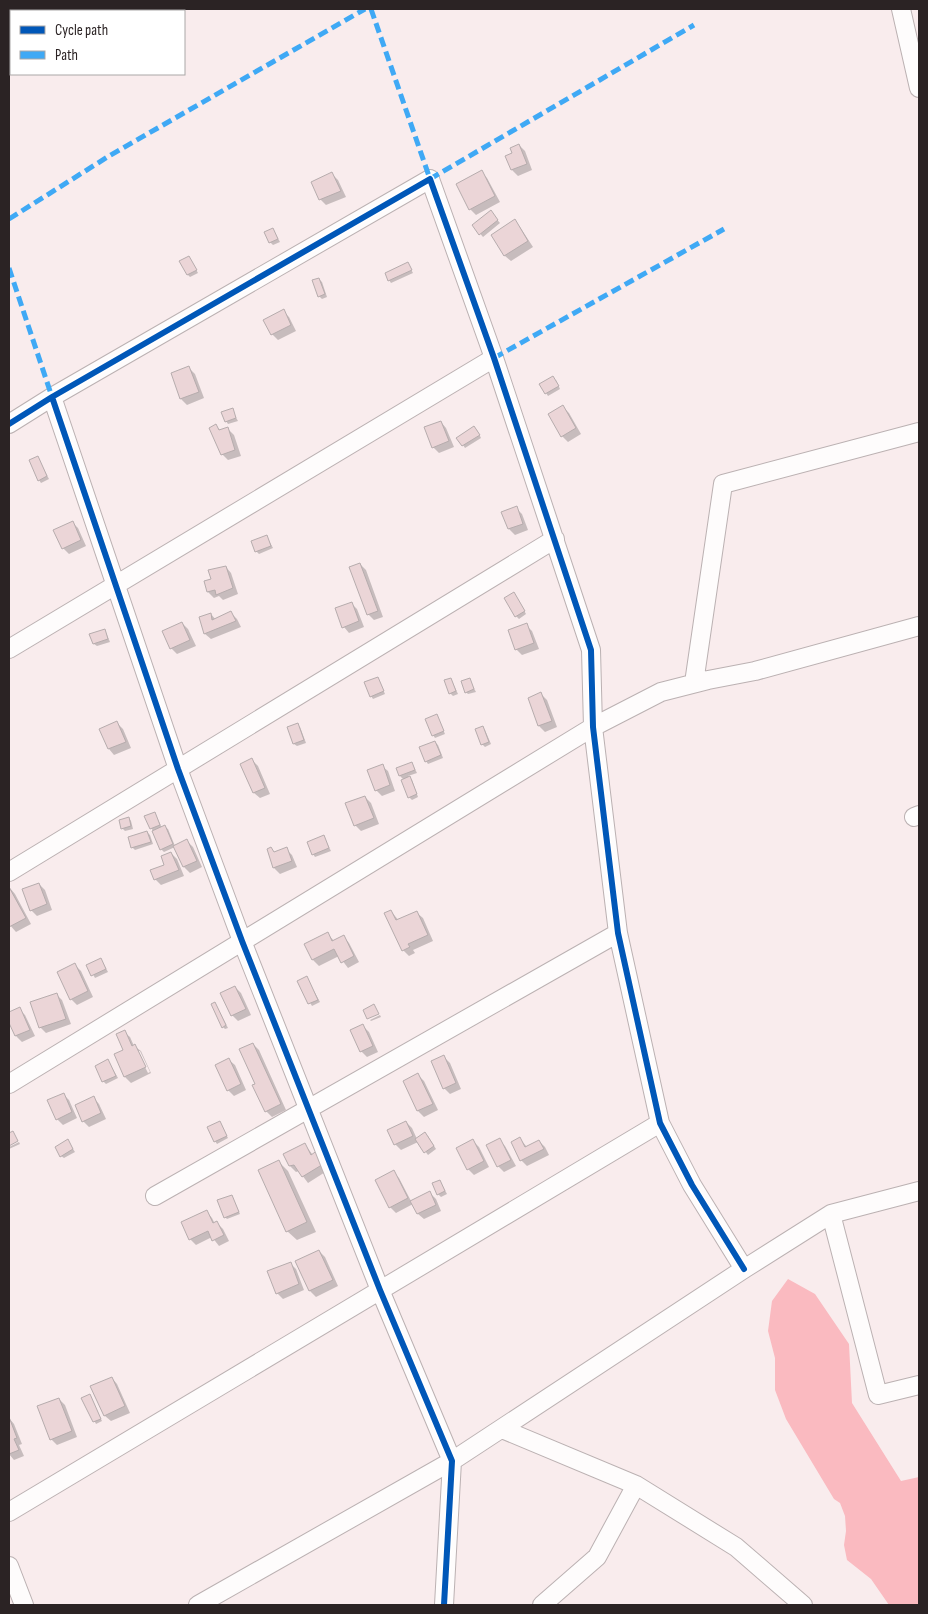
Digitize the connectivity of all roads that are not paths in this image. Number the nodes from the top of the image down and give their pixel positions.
1 (901, 9) edge
2 (916, 59) edge
3 (919, 88) edge
4 (494, 358) junction
5 (52, 397) junction
6 (9, 424) edge
7 (919, 432) edge
8 (555, 539) junction
9 (116, 585) junction
10 (919, 626) edge
11 (9, 649) edge
12 (694, 683) junction
13 (593, 727) junction
14 (178, 769) junction
15 (9, 872) edge
16 (618, 933) junction
17 (242, 941) junction
18 (9, 1084) edge
19 (308, 1109) junction
20 (660, 1123) junction
21 (919, 1191) edge
22 (155, 1196) dead end
23 (831, 1214) junction
24 (744, 1269) junction
25 (380, 1290) junction
26 (919, 1385) edge
27 (502, 1429) junction
28 (452, 1461) junction
29 (636, 1485) junction
30 (9, 1512) edge
31 (9, 1566) edge
32 (24, 1605) edge
33 (198, 1605) edge
34 (444, 1605) edge
35 (542, 1605) edge
36 (803, 1605) edge

1 - 2 street
2 - 3 street
4 - 5 street
4 - 8 street
4 - 9 street
5 - 6 street
5 - 9 street
7 - 12 street
8 - 13 street
8 - 14 street
9 - 11 street
9 - 14 street
10 - 12 street
12 - 13 street
13 - 16 street
13 - 17 street
14 - 15 street
14 - 17 street
16 - 19 street
16 - 20 street
17 - 18 street
17 - 19 street
19 - 22 street
19 - 25 street
20 - 24 street
20 - 25 street
21 - 23 street
23 - 24 street
23 - 26 street
24 - 27 street
25 - 28 street
25 - 30 street
27 - 28 street
27 - 29 street
28 - 33 street
28 - 34 street
29 - 35 street
29 - 36 street
31 - 32 street

